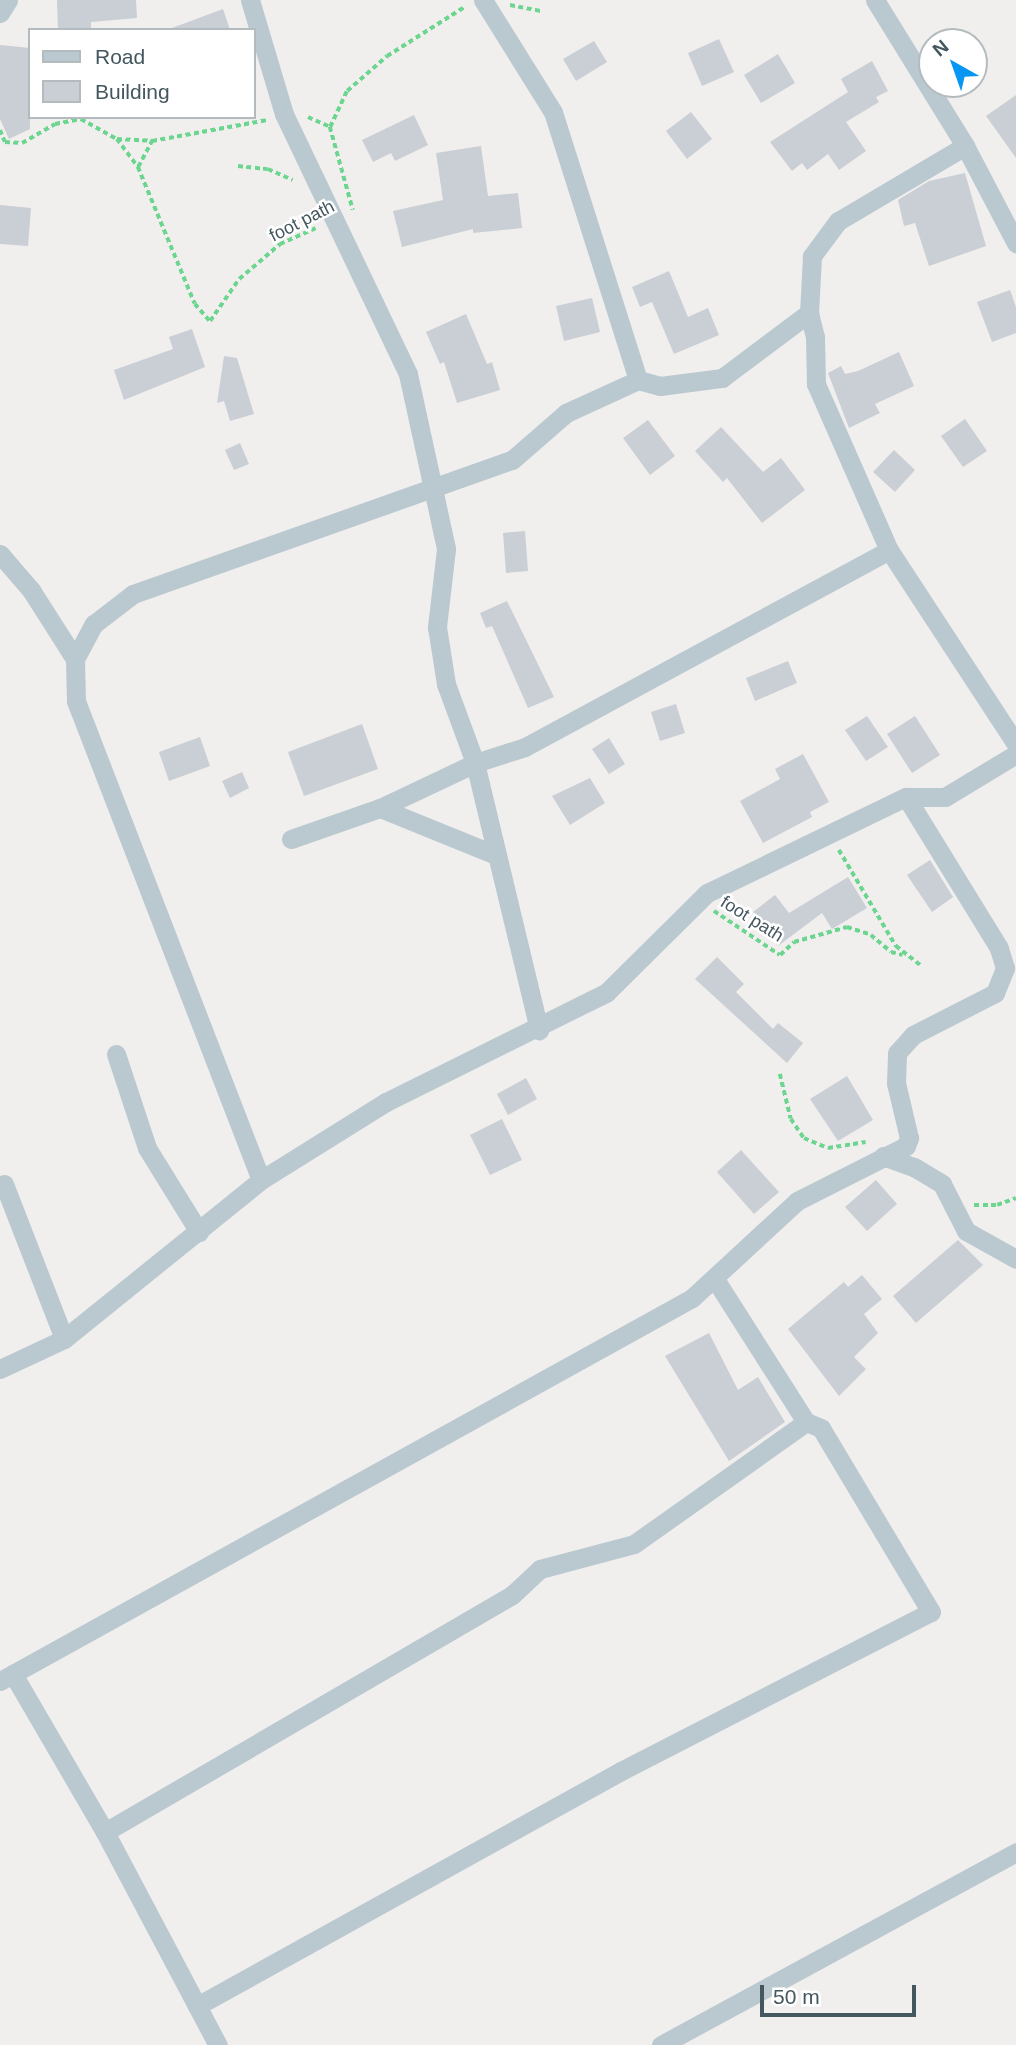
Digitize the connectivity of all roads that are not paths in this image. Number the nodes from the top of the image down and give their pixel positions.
1 (8, 0) edge
2 (250, 0) edge
3 (483, 0) edge
4 (875, 0) edge
5 (0, 13) edge
6 (965, 146) junction
7 (1016, 243) edge
8 (808, 313) junction
9 (638, 380) junction
10 (431, 490) junction
11 (889, 550) junction
12 (0, 554) edge
13 (75, 659) junction
14 (1016, 744) edge
15 (1016, 754) edge
16 (475, 763) junction
17 (906, 797) junction
18 (380, 808) junction
19 (291, 839) dead end
20 (496, 855) junction
21 (1011, 967) edge
22 (539, 1030) junction
23 (116, 1054) dead end
24 (883, 1156) junction
25 (261, 1181) junction
26 (5, 1184) dead end
27 (199, 1232) junction
28 (1016, 1259) edge
29 (715, 1279) junction
30 (64, 1339) junction
31 (0, 1369) edge
32 (806, 1422) junction
33 (7, 1678) edge
34 (105, 1832) junction
35 (1016, 1852) edge
36 (197, 2006) junction
37 (218, 2045) edge
38 (661, 2045) edge

1 - 5 street
2 - 10 street
3 - 9 street
4 - 6 street
6 - 7 street
6 - 8 street
8 - 9 street
8 - 11 street
9 - 10 street
10 - 13 street
10 - 16 street
11 - 14 street
11 - 16 street
12 - 13 street
13 - 25 street
15 - 17 street
16 - 18 street
16 - 20 street
17 - 21 street
17 - 22 street
18 - 19 street
18 - 20 street
20 - 22 street
21 - 24 street
22 - 25 street
23 - 27 street
24 - 28 street
24 - 29 street
25 - 27 street
26 - 30 street
27 - 30 street
29 - 32 street
29 - 33 street
30 - 31 street
32 - 34 street
32 - 36 street
33 - 34 street
34 - 36 street
35 - 38 street
36 - 37 street

